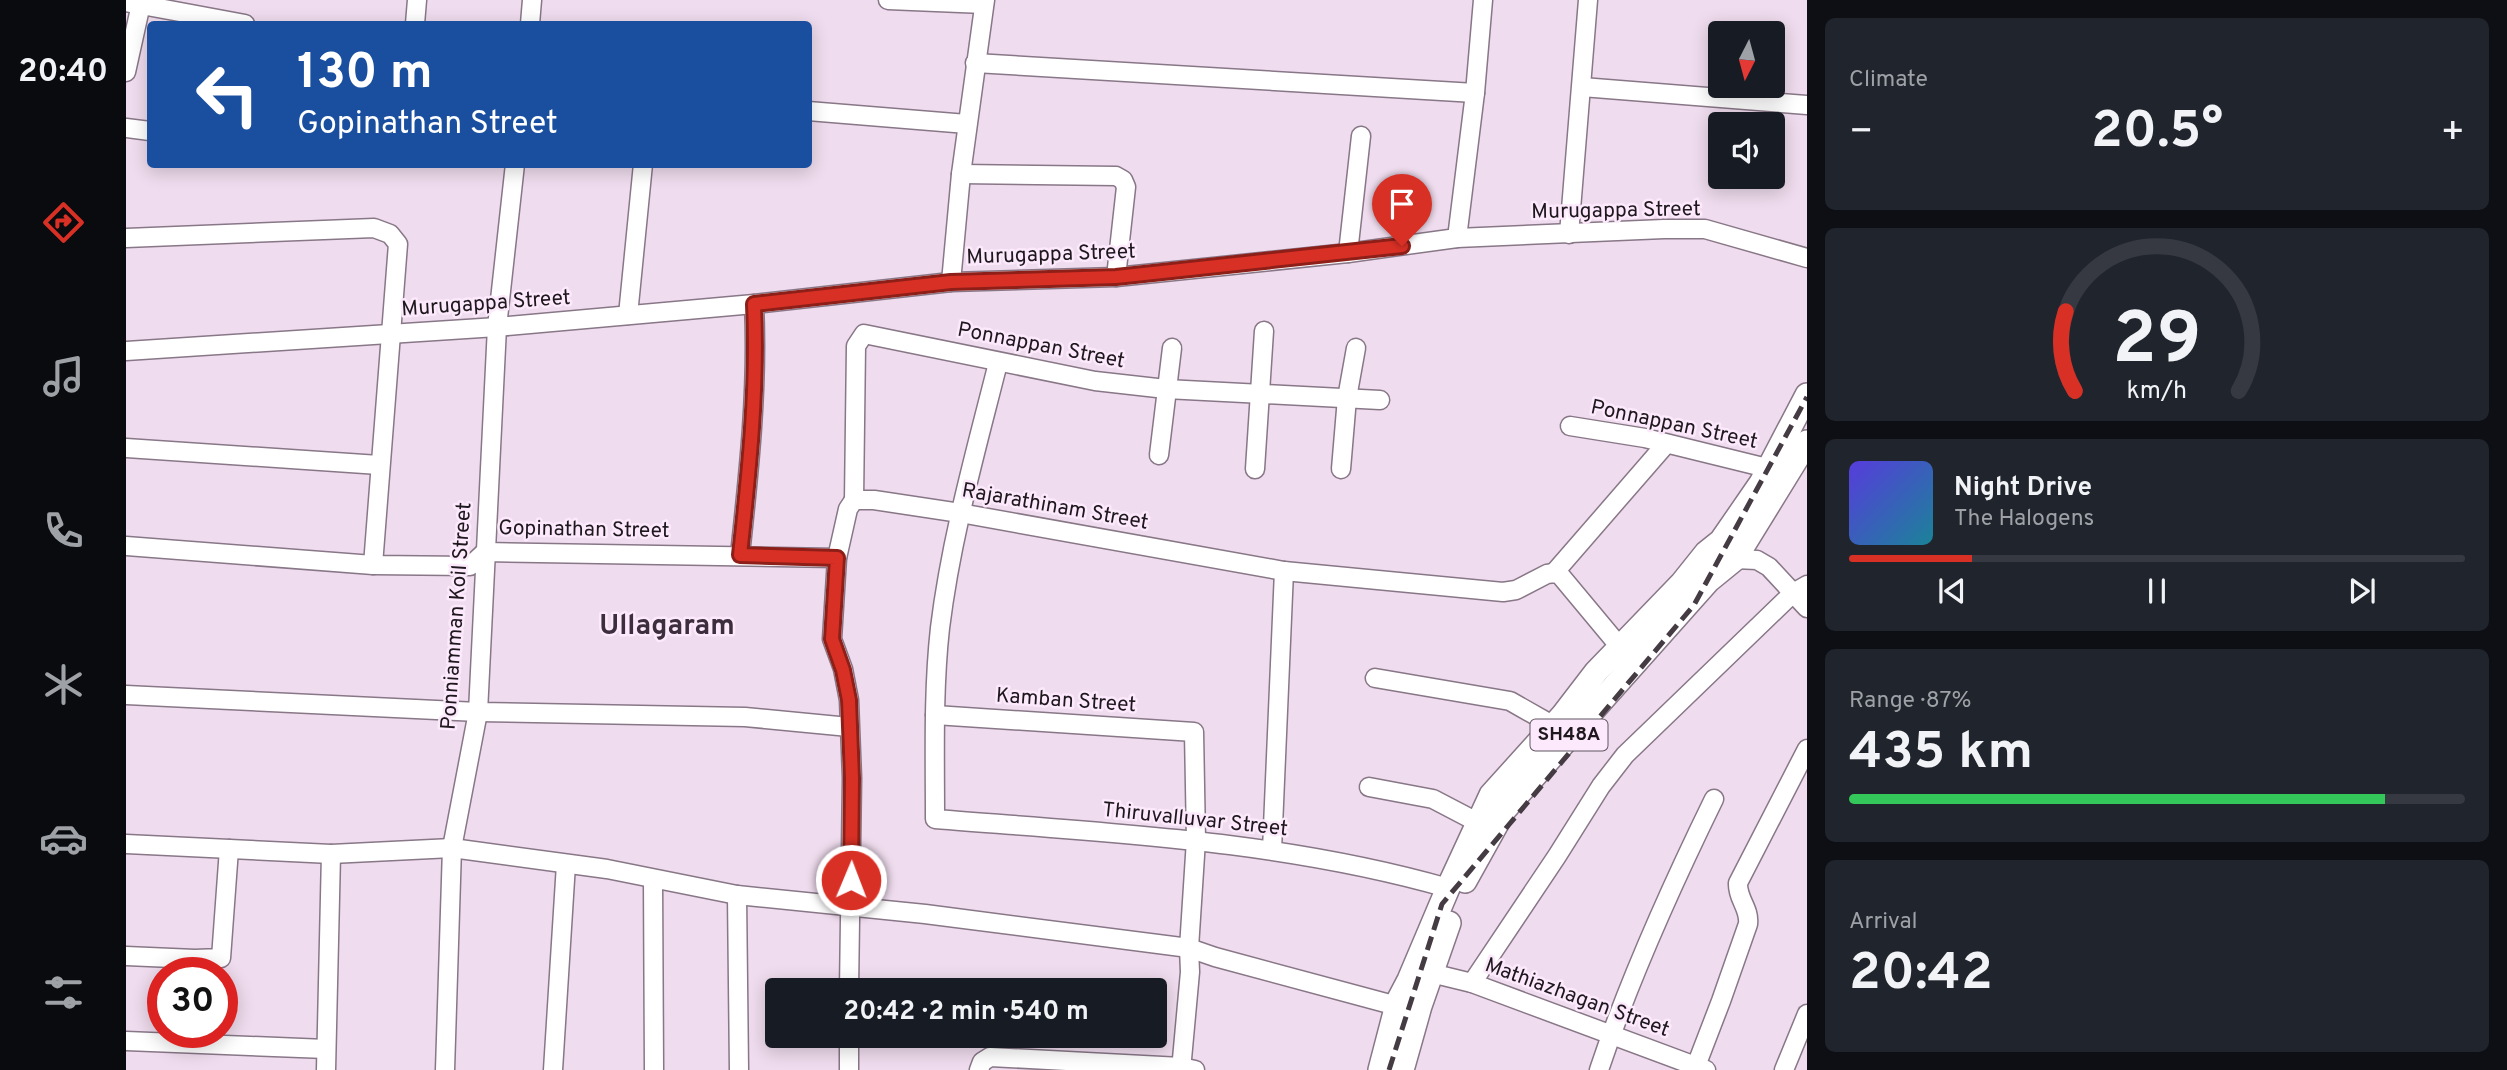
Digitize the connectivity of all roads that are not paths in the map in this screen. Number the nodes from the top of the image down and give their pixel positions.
1 (418, 0) edge
2 (533, 0) edge
3 (888, 0) edge
4 (1482, 0) edge
5 (1588, 0) edge
6 (984, 2) edge
7 (134, 3) edge
8 (204, 8) edge
9 (237, 21) edge
10 (415, 21) edge
11 (530, 21) edge
12 (975, 63) junction
13 (126, 72) edge
14 (1582, 88) junction
15 (1475, 93) junction
16 (1807, 105) edge
17 (812, 111) edge
18 (967, 124) junction
19 (126, 128) edge
20 (147, 131) edge
21 (1361, 136) dead end
22 (515, 168) edge
23 (643, 168) edge
24 (961, 174) junction
25 (1569, 234) junction
26 (126, 238) edge
27 (1457, 239) junction
28 (1348, 253) junction
29 (1807, 258) edge
30 (1116, 277) junction
31 (951, 282) junction
32 (754, 304) junction
33 (628, 316) junction
34 (497, 327) junction
35 (1264, 331) dead end
36 (393, 333) junction
37 (1172, 348) dead end
38 (1356, 348) dead end
39 (126, 351) edge
40 (998, 363) junction
41 (1166, 389) junction
42 (1259, 394) junction
43 (1807, 395) edge
44 (1347, 398) junction
45 (1380, 400) dead end
46 (1570, 426) dead end
47 (1807, 442) edge
48 (1666, 444) junction
49 (126, 448) edge
50 (1159, 455) dead end
51 (379, 465) junction
52 (1767, 468) junction
53 (1341, 469) dead end
54 (1255, 470) dead end
55 (854, 500) junction
56 (960, 513) junction
57 (126, 545) edge
58 (1728, 550) junction
59 (485, 552) junction
60 (740, 555) junction
61 (837, 558) junction
62 (373, 565) junction
63 (1284, 571) junction
64 (1554, 573) junction
65 (1800, 589) edge
66 (1807, 608) edge
67 (1620, 647) junction
68 (1375, 678) dead end
69 (126, 695) edge
70 (478, 712) junction
71 (935, 715) junction
72 (1554, 726) junction
73 (849, 727) junction
74 (1807, 749) edge
75 (1369, 787) dead end
76 (1714, 799) dead end
77 (1477, 822) junction
78 (1196, 840) junction
79 (126, 844) edge
80 (452, 848) junction
81 (229, 849) junction
82 (1272, 850) junction
83 (331, 854) junction
84 (566, 864) junction
85 (653, 879) junction
86 (1448, 888) junction
87 (737, 895) junction
88 (851, 906) junction
89 (1189, 948) junction
90 (126, 956) edge
91 (149, 957) edge
92 (222, 957) edge
93 (1420, 977) junction
94 (849, 978) edge
95 (1472, 983) junction
96 (1397, 1006) junction
97 (1807, 1014) edge
98 (1611, 1034) junction
99 (126, 1041) edge
100 (147, 1041) edge
101 (238, 1041) edge
102 (849, 1048) edge
103 (326, 1049) junction
104 (1701, 1068) edge
105 (1186, 1069) edge
106 (326, 1070) edge
107 (445, 1070) edge
108 (553, 1070) edge
109 (654, 1070) edge
110 (739, 1070) edge
111 (849, 1070) edge
112 (979, 1070) edge
113 (1380, 1070) edge
114 (1402, 1070) edge
115 (1599, 1070) edge
116 (1784, 1070) edge

1 - 10 street
2 - 11 street
3 - 6 street
4 - 15 street
5 - 14 street
6 - 12 street
7 - 8 street
7 - 13 street
8 - 9 street
12 - 15 street
12 - 18 street
14 - 16 street
14 - 25 street
15 - 27 street
17 - 18 street
18 - 24 street
19 - 20 street
21 - 28 street
22 - 34 street, Ponniamman Koil Street
23 - 33 street
24 - 30 street
24 - 31 street
25 - 27 street, Murugappa Street
25 - 29 street, Murugappa Street
26 - 36 street
27 - 28 street, Murugappa Street
28 - 30 street, Murugappa Street
30 - 31 street, Murugappa Street
31 - 32 street, Murugappa Street
32 - 33 street, Murugappa Street
32 - 60 street
33 - 34 street, Murugappa Street
34 - 36 street, Murugappa Street
34 - 59 street, Ponniamman Koil Street
35 - 42 street
36 - 39 street, Murugappa Street
36 - 51 street
37 - 41 street
38 - 44 street
40 - 41 street, Ponnappan Street
40 - 55 street, Ponnappan Street
40 - 56 street
41 - 42 street, Ponnappan Street
41 - 50 street
42 - 44 street, Ponnappan Street
42 - 54 street
43 - 52 main road, SH48A
44 - 45 street, Ponnappan Street
44 - 53 street
46 - 48 street, Ponnappan Street
47 - 58 main road, SH48A
48 - 52 street, Ponnappan Street
48 - 64 street
49 - 51 street
51 - 62 street
52 - 58 main road, SH48A
55 - 56 street, Rajarathinam Street
55 - 61 street
56 - 63 street, Rajarathinam Street
56 - 71 street
57 - 62 street, Gopinathan Street
58 - 65 street
58 - 67 main road, SH48A
58 - 93 main road, SH48A
59 - 60 street, Gopinathan Street
59 - 62 street, Gopinathan Street
59 - 70 street, Ponniamman Koil Street
60 - 61 street, Gopinathan Street
61 - 73 street
63 - 64 street, Rajarathinam Street
63 - 82 street
64 - 67 street
65 - 66 street
65 - 95 street
67 - 72 main road, SH48A
68 - 72 street
69 - 70 street
70 - 73 street
70 - 80 street, Ponniamman Koil Street
71 - 78 street, Thiruvalluvar Street
71 - 78 street, Kamban Street
72 - 77 main road, SH48A
73 - 88 street
74 - 104 street
75 - 77 street
76 - 98 street
77 - 86 main road, SH48A
78 - 82 street, Thiruvalluvar Street
78 - 89 street
79 - 81 street
80 - 83 street
80 - 84 street
80 - 107 street, Ponniamman Koil Street
81 - 83 street
81 - 92 street
82 - 86 street, Thiruvalluvar Street
83 - 103 street
84 - 85 street
84 - 108 street
85 - 87 street
85 - 109 street
86 - 93 main road, SH48A
87 - 88 street
87 - 110 street
88 - 89 street
88 - 94 street
89 - 96 street
89 - 105 street
90 - 91 street
93 - 95 street, Mathiazhagan Street
93 - 96 main road, SH48A
93 - 114 main road, SH48A
95 - 98 street, Mathiazhagan Street
96 - 113 main road, SH48A
97 - 116 street
98 - 104 street, Mathiazhagan Street
98 - 115 street
99 - 100 street
101 - 103 street
102 - 111 street
103 - 106 street
105 - 112 street

